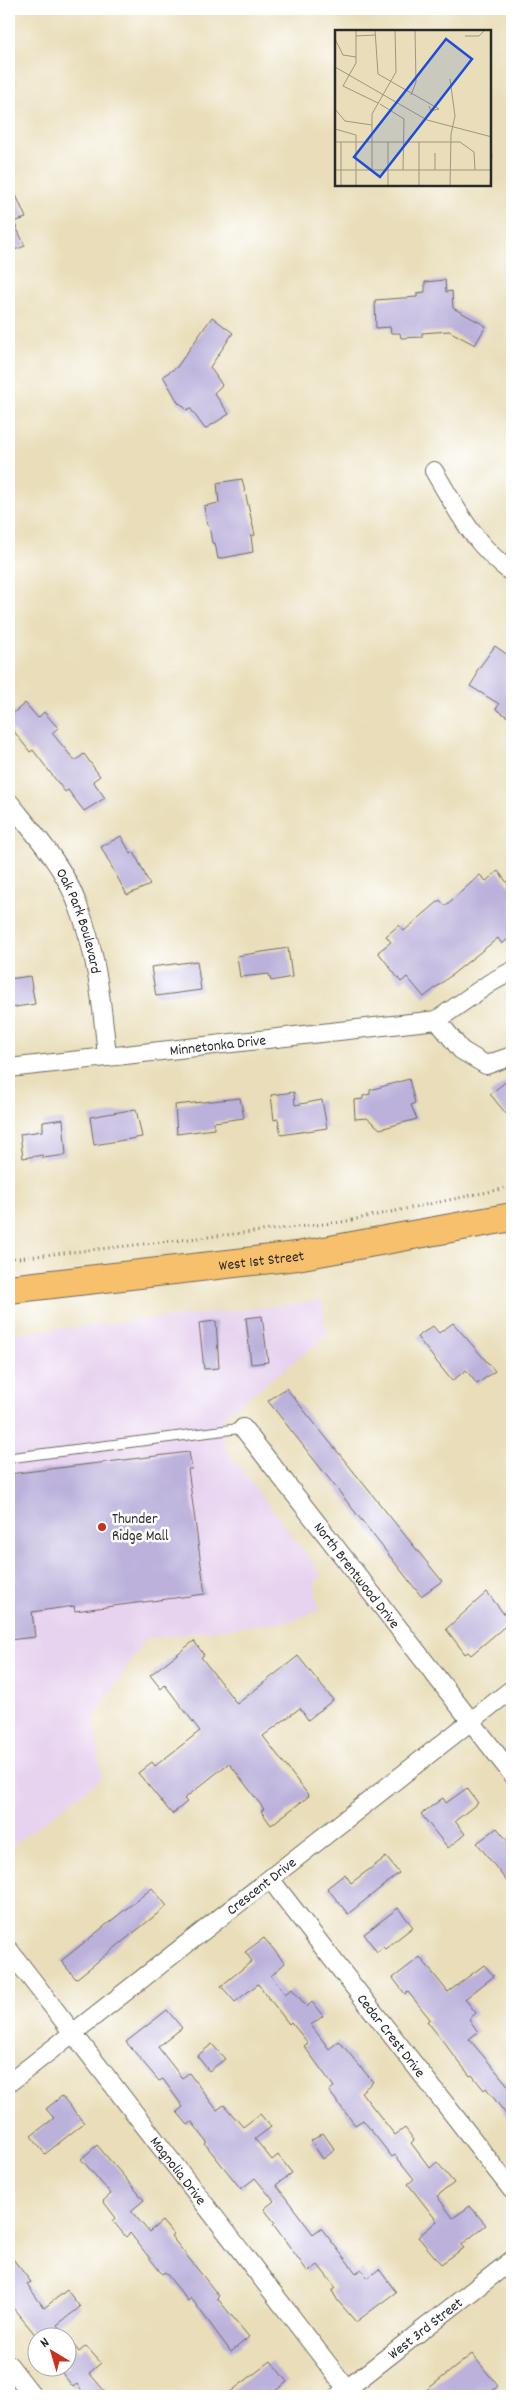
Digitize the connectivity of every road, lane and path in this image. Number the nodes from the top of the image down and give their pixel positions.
1 (434, 471) dead end
2 (512, 573) edge
3 (9, 802) edge
4 (512, 971) edge
5 (431, 1021) junction
6 (107, 1056) junction
7 (512, 1056) edge
8 (9, 1068) edge
9 (512, 1188) edge
10 (512, 1217) edge
11 (9, 1259) edge
12 (9, 1289) edge
13 (244, 1428) joint
14 (9, 1458) edge
15 (512, 1689) edge
16 (471, 1721) junction
17 (512, 1774) edge
18 (270, 1879) junction
19 (9, 1950) edge
20 (74, 2032) junction
21 (9, 2083) edge
22 (512, 2190) edge
23 (512, 2260) edge
24 (9, 2365) edge
25 (343, 2393) edge
26 (33, 2396) edge

1 - 2 street
3 - 6 street, Oak Park Boulevard
4 - 5 street
5 - 6 street, Minnetonka Drive
5 - 7 street
6 - 8 street, Minnetonka Drive
9 - 11 path
10 - 12 main road, West 1st Street
13 - 14 lane
13 - 16 street, North Brentwood Drive
15 - 16 street, Crescent Drive
16 - 17 street, North Brentwood Drive
16 - 18 street, Crescent Drive
18 - 20 street, Crescent Drive
18 - 22 street, Cedar Crest Drive
19 - 20 street, Magnolia Drive
20 - 21 street, Crescent Drive
20 - 25 street, Magnolia Drive
23 - 25 street, West 3rd Street
24 - 26 street

